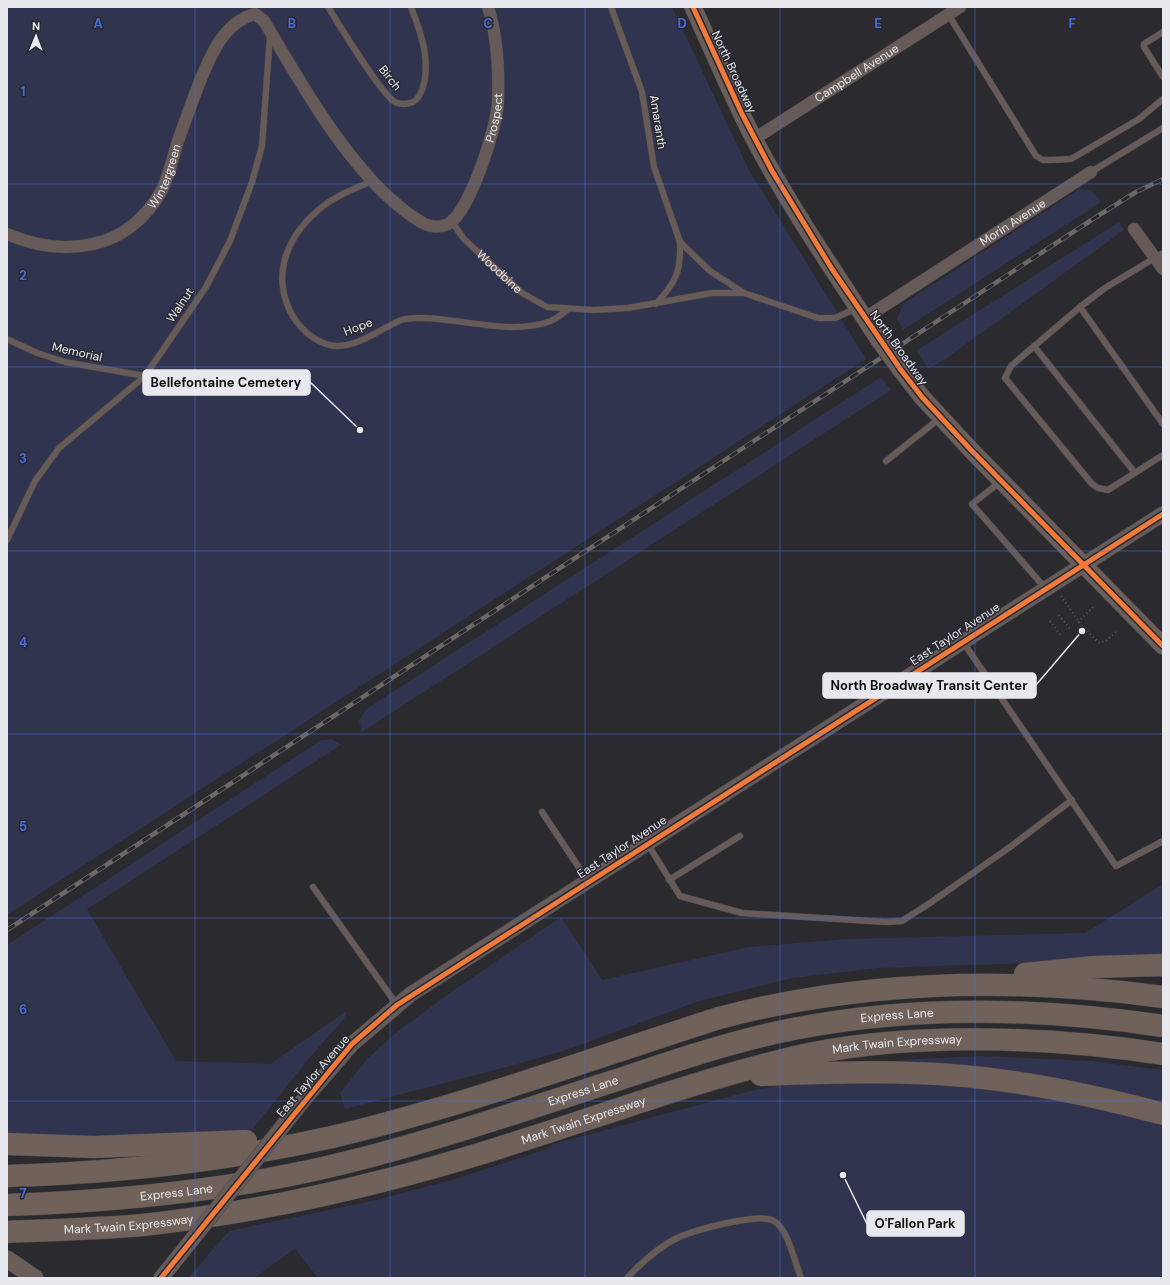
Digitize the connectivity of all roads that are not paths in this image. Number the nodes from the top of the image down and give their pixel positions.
1 (328, 7) edge
2 (411, 7) edge
3 (488, 7) edge
4 (611, 7) edge
5 (693, 7) edge
6 (955, 9) edge
7 (254, 11) edge
8 (270, 31) junction
9 (1163, 32) edge
10 (1163, 77) edge
11 (1163, 99) edge
12 (1163, 128) edge
13 (754, 139) junction
14 (1090, 172) joint
15 (373, 181) junction
16 (452, 222) junction
17 (1134, 229) dead end
18 (7, 234) edge
19 (680, 242) junction
20 (1159, 255) edge
21 (1163, 269) edge
22 (744, 293) junction
23 (656, 304) junction
24 (1080, 307) junction
25 (568, 309) junction
26 (861, 313) junction
27 (7, 340) edge
28 (1034, 346) junction
29 (145, 376) junction
30 (941, 418) junction
31 (1163, 424) edge
32 (1163, 455) edge
33 (886, 461) dead end
34 (1135, 473) junction
35 (1001, 481) junction
36 (1163, 514) edge
37 (7, 540) edge
38 (1083, 564) junction
39 (1045, 588) junction
40 (963, 641) junction
41 (1163, 646) edge
42 (1072, 800) junction
43 (542, 812) dead end
44 (740, 836) dead end
45 (1163, 841) edge
46 (647, 843) junction
47 (669, 880) junction
48 (588, 881) junction
49 (313, 887) dead end
50 (1163, 965) edge
51 (942, 986) junction
52 (1163, 997) edge
53 (397, 1005) junction
54 (1163, 1026) edge
55 (1163, 1054) edge
56 (722, 1076) junction
57 (1163, 1114) edge
58 (333, 1136) junction
59 (7, 1144) edge
60 (7, 1176) edge
61 (7, 1205) edge
62 (7, 1232) edge
63 (7, 1259) edge
64 (166, 1273) edge
65 (34, 1277) edge
66 (627, 1278) edge
67 (800, 1278) edge

1 - 2 lane, Birch
3 - 16 street, Prospect
4 - 19 lane, Amaranth
5 - 13 main road, North Broadway
6 - 11 lane
6 - 13 street, Campbell Avenue
7 - 8 street
7 - 18 street, Wintergreen
8 - 15 street
8 - 29 lane, Walnut
9 - 10 lane
12 - 14 lane, Morin Avenue
13 - 26 main road, North Broadway
14 - 26 street, Morin Avenue
15 - 16 street
15 - 25 lane, Hope
16 - 25 lane, Woodbine
17 - 20 street
19 - 22 lane, Amaranth
19 - 23 lane, Amaranth
20 - 21 street
20 - 24 lane
22 - 23 lane, Woodbine
22 - 26 lane, Woodbine
23 - 25 lane, Woodbine
24 - 28 lane
24 - 31 lane
26 - 30 main road, North Broadway, bridge
27 - 29 lane, Memorial
28 - 34 lane
28 - 34 lane
29 - 37 lane, Walnut
30 - 33 lane
30 - 35 main road, North Broadway
32 - 34 lane
35 - 38 main road, North Broadway
35 - 39 lane
36 - 38 street, East Taylor Avenue
38 - 39 street, East Taylor Avenue
38 - 41 main road, North Broadway
39 - 40 street, East Taylor Avenue
40 - 42 lane
40 - 46 street, East Taylor Avenue
42 - 45 lane
42 - 47 lane
43 - 48 lane
44 - 47 lane
46 - 47 lane
46 - 48 street, East Taylor Avenue
48 - 53 street, East Taylor Avenue
49 - 53 lane
50 - 51 highway
51 - 52 highway
51 - 58 highway
53 - 64 street, East Taylor Avenue, bridge
54 - 61 highway, Express Lane
55 - 56 highway, Mark Twain Expressway
56 - 57 highway
56 - 62 highway, Mark Twain Expressway
58 - 59 highway
58 - 60 highway
63 - 65 main road
66 - 67 lane

